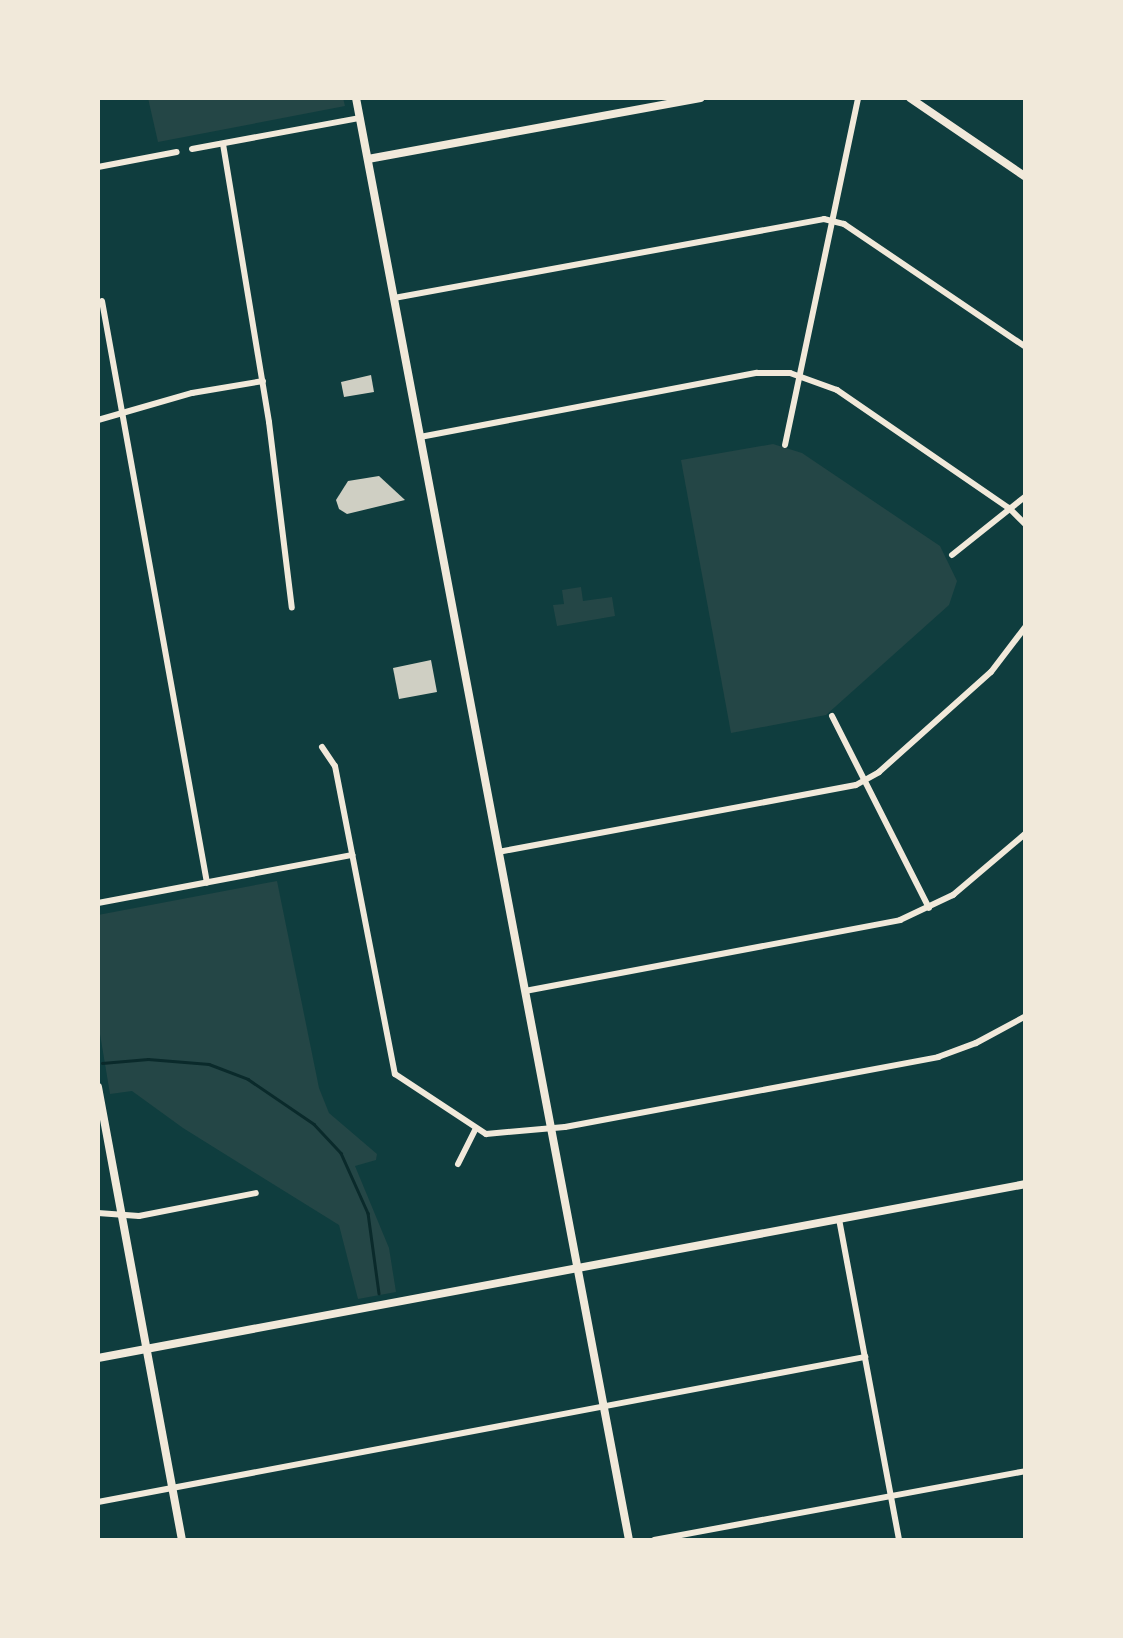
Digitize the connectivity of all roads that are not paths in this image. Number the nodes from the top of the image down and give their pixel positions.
1 (356, 98) edge
2 (700, 98) edge
3 (858, 98) edge
4 (910, 98) edge
5 (360, 118) junction
6 (223, 144) junction
7 (192, 149) dead end
8 (177, 152) dead end
9 (368, 159) junction
10 (98, 167) edge
11 (1026, 176) edge
12 (832, 220) junction
13 (394, 298) junction
14 (102, 301) dead end
15 (1026, 347) edge
16 (799, 375) junction
17 (263, 380) junction
18 (120, 415) junction
19 (98, 420) edge
20 (420, 437) junction
21 (785, 445) dead end
22 (1026, 496) edge
23 (1009, 508) junction
24 (1026, 525) edge
25 (952, 555) dead end
26 (292, 608) dead end
27 (1026, 626) edge
28 (832, 716) dead end
29 (322, 747) dead end
30 (865, 781) junction
31 (1026, 833) edge
32 (498, 852) junction
33 (353, 855) junction
34 (208, 883) junction
35 (98, 904) edge
36 (929, 908) junction
37 (525, 991) junction
38 (1026, 1016) edge
39 (98, 1087) edge
40 (550, 1126) junction
41 (476, 1128) junction
42 (458, 1164) dead end
43 (1026, 1184) edge
44 (256, 1193) dead end
45 (98, 1213) edge
46 (121, 1213) junction
47 (840, 1219) junction
48 (578, 1268) junction
49 (147, 1349) junction
50 (865, 1357) junction
51 (98, 1358) edge
52 (604, 1408) junction
53 (1026, 1470) edge
54 (173, 1489) junction
55 (892, 1496) junction
56 (98, 1502) edge
57 (182, 1540) edge
58 (629, 1540) edge
59 (654, 1540) edge
60 (899, 1540) edge

1 - 5 street
2 - 9 street
3 - 12 street
4 - 11 street
5 - 6 street
5 - 9 street
6 - 7 street
6 - 17 street
8 - 10 street
9 - 13 street
12 - 13 street
12 - 15 street
12 - 16 street
13 - 20 street
14 - 18 street
16 - 20 street
16 - 21 street
16 - 23 street
17 - 18 street
17 - 26 street
18 - 19 street
18 - 34 street
20 - 32 street
22 - 23 street
23 - 24 street
23 - 25 street
27 - 30 street
28 - 30 street
29 - 33 street
30 - 32 street
30 - 36 street
31 - 36 street
32 - 37 street
33 - 34 street
33 - 41 street
34 - 35 street
36 - 37 street
37 - 40 street
38 - 40 street
39 - 46 street
40 - 41 street
40 - 48 street
41 - 42 street
43 - 47 street
44 - 46 street
45 - 46 street
46 - 49 street
47 - 48 street
47 - 50 street
48 - 49 street
48 - 52 street
49 - 51 street
49 - 54 street
50 - 52 street
50 - 55 street
52 - 54 street
52 - 58 street
53 - 55 street
54 - 56 street
54 - 57 street
55 - 59 street
55 - 60 street

